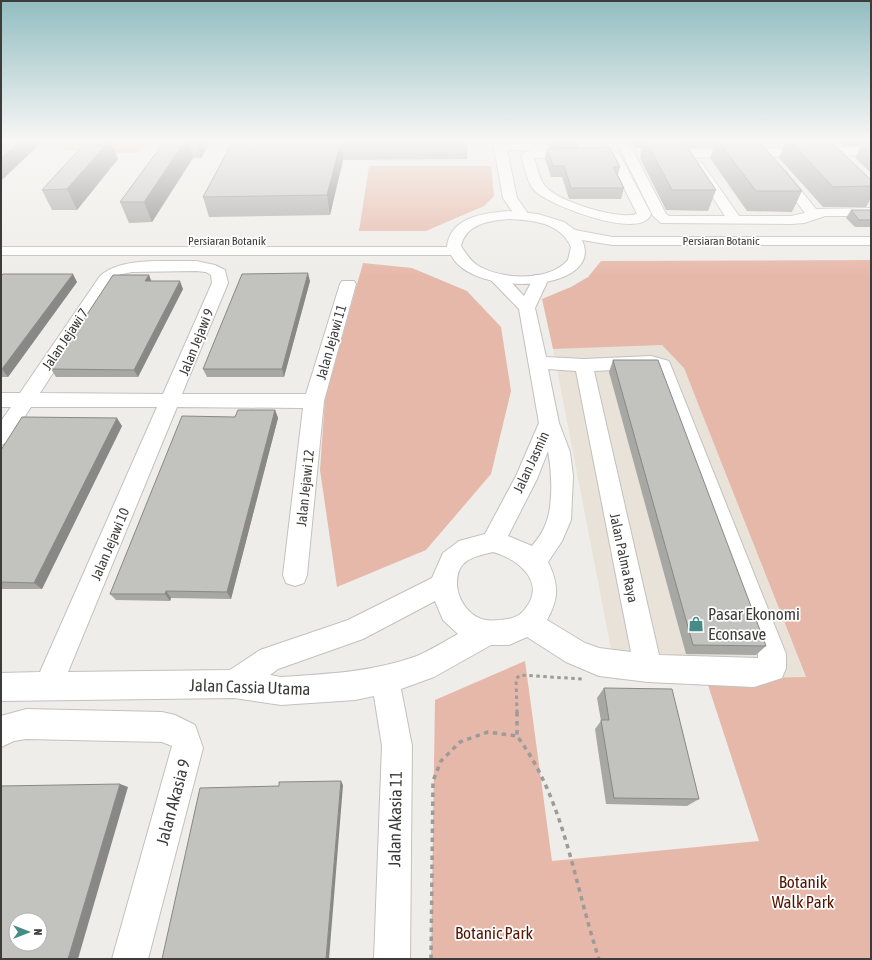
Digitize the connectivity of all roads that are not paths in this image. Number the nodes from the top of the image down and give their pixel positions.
1 (508, 186) edge
2 (539, 186) edge
3 (630, 186) edge
4 (645, 186) edge
5 (711, 186) edge
6 (790, 186) edge
7 (510, 198) junction
8 (871, 212) edge
9 (813, 214) junction
10 (522, 215) junction
11 (494, 216) junction
12 (734, 220) junction
13 (571, 234) junction
14 (1, 240) edge
15 (871, 241) edge
16 (454, 246) junction
17 (1, 250) edge
18 (871, 251) edge
19 (588, 255) junction
20 (496, 277) junction
21 (541, 278) junction
22 (106, 279) joint
23 (348, 284) dead end
24 (527, 308) junction
25 (538, 363) junction
26 (584, 365) junction
27 (1, 400) edge
28 (24, 400) junction
29 (314, 401) junction
30 (171, 402) junction
31 (549, 423) junction
32 (1, 437) edge
33 (493, 542) junction
34 (534, 563) junction
35 (296, 575) dead end
36 (442, 585) junction
37 (528, 623) junction
38 (487, 633) junction
39 (648, 668) junction
40 (385, 680) junction
41 (234, 684) junction
42 (1, 687) edge
43 (48, 687) junction
44 (1, 732) edge
45 (130, 959) edge
46 (392, 959) edge

1 - 7 street
2 - 3 street
4 - 12 street
5 - 12 street
6 - 9 street
7 - 10 street
7 - 11 street
8 - 9 street
9 - 12 street
10 - 11 street
10 - 13 street
11 - 16 street
13 - 15 street, Persiaran Botanic
13 - 19 street
14 - 16 street, Persiaran Botanik
16 - 17 street
16 - 20 street
18 - 19 street, Persiaran Botanic
19 - 21 street
20 - 21 street
20 - 24 street
21 - 24 street
22 - 28 street, Jalan Jejawi 7
22 - 30 street, Jalan Jejawi 9
23 - 29 street, Jalan Jejawi 11
24 - 25 street, Jalan Jasmin
25 - 26 street
25 - 31 street, Jalan Jasmin
26 - 39 street, Jalan Palma Raya
26 - 39 street
27 - 28 street
28 - 30 street
28 - 32 street, Jalan Jejawi 7
29 - 30 street
29 - 35 street, Jalan Jejawi 12
30 - 43 street, Jalan Jejawi 10
31 - 33 street, Jalan Jasmin
31 - 34 street
33 - 34 street
33 - 36 street
34 - 37 street
36 - 38 street
36 - 41 street
37 - 38 street
37 - 39 street
38 - 40 street, Jalan Cassia Utama
40 - 41 street, Jalan Cassia Utama
40 - 46 street, Jalan Akasia 11
41 - 43 street, Jalan Cassia Utama
42 - 43 street, Jalan Cassia Utama
44 - 45 street, Jalan Akasia 9

